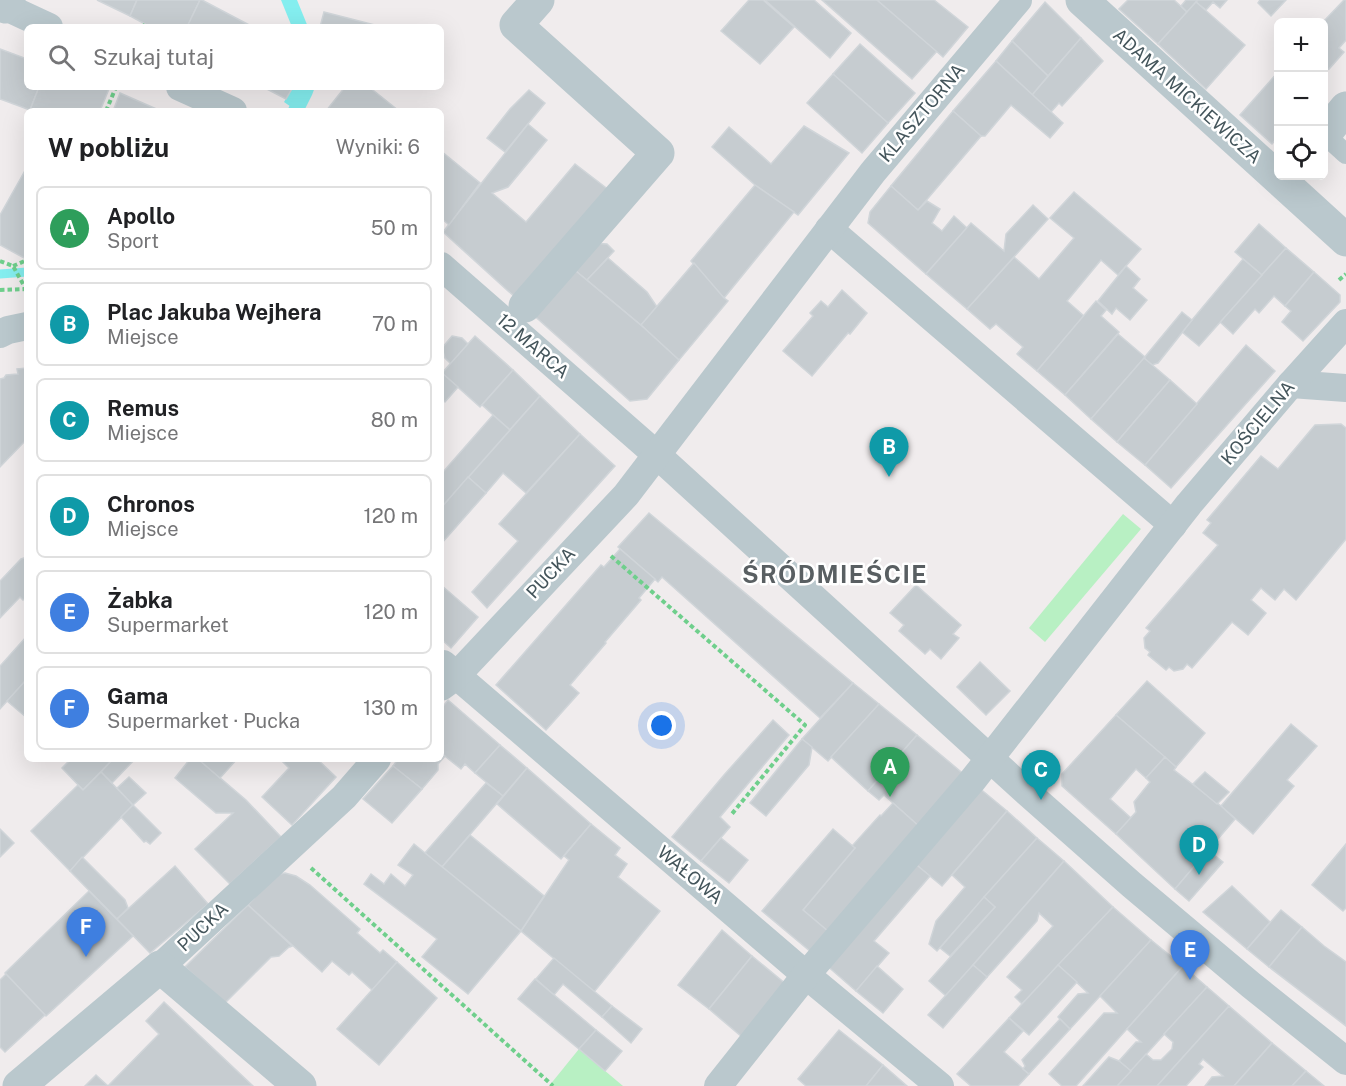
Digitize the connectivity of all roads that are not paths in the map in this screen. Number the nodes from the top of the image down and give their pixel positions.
1 (538, 0) edge
2 (1018, 0) edge
3 (1082, 0) edge
4 (5, 4) edge
5 (43, 24) edge
6 (187, 90) edge
7 (226, 108) edge
8 (1346, 108) edge
9 (1328, 129) edge
10 (1328, 137) edge
11 (1346, 153) edge
12 (1274, 169) edge
13 (1286, 180) edge
14 (829, 229) junction
15 (1346, 240) edge
16 (444, 268) edge
17 (517, 316) junction
18 (1346, 323) edge
19 (24, 327) edge
20 (0, 334) edge
21 (1291, 384) junction
22 (1346, 388) edge
23 (657, 455) junction
24 (1173, 525) junction
25 (446, 675) edge
26 (990, 759) junction
27 (374, 762) edge
28 (160, 967) junction
29 (806, 975) junction
30 (1346, 1061) edge
31 (19, 1086) edge
32 (300, 1086) edge
33 (718, 1086) edge
34 (940, 1086) edge

1 - 17 street
2 - 14 street, KLASZTORNA
3 - 12 street, ADAMA MICKIEWICZA
4 - 5 street
6 - 7 street
8 - 9 street
10 - 11 lane
13 - 15 street, ADAMA MICKIEWICZA
14 - 23 street, KLASZTORNA
14 - 24 street
16 - 17 street, 12 MARCA
17 - 23 street, 12 MARCA
18 - 21 street, KOŚCIELNA
19 - 20 street
21 - 22 street
21 - 24 street, KOŚCIELNA
23 - 25 street, PUCKA
23 - 26 street, 12 MARCA
24 - 26 street, KOŚCIELNA
25 - 29 street, WAŁOWA
26 - 29 street, KOŚCIELNA
26 - 30 street, 12 MARCA
27 - 28 street, PUCKA
28 - 31 street, PUCKA
28 - 32 street
29 - 33 street, KOŚCIELNA
29 - 34 street, WAŁOWA

